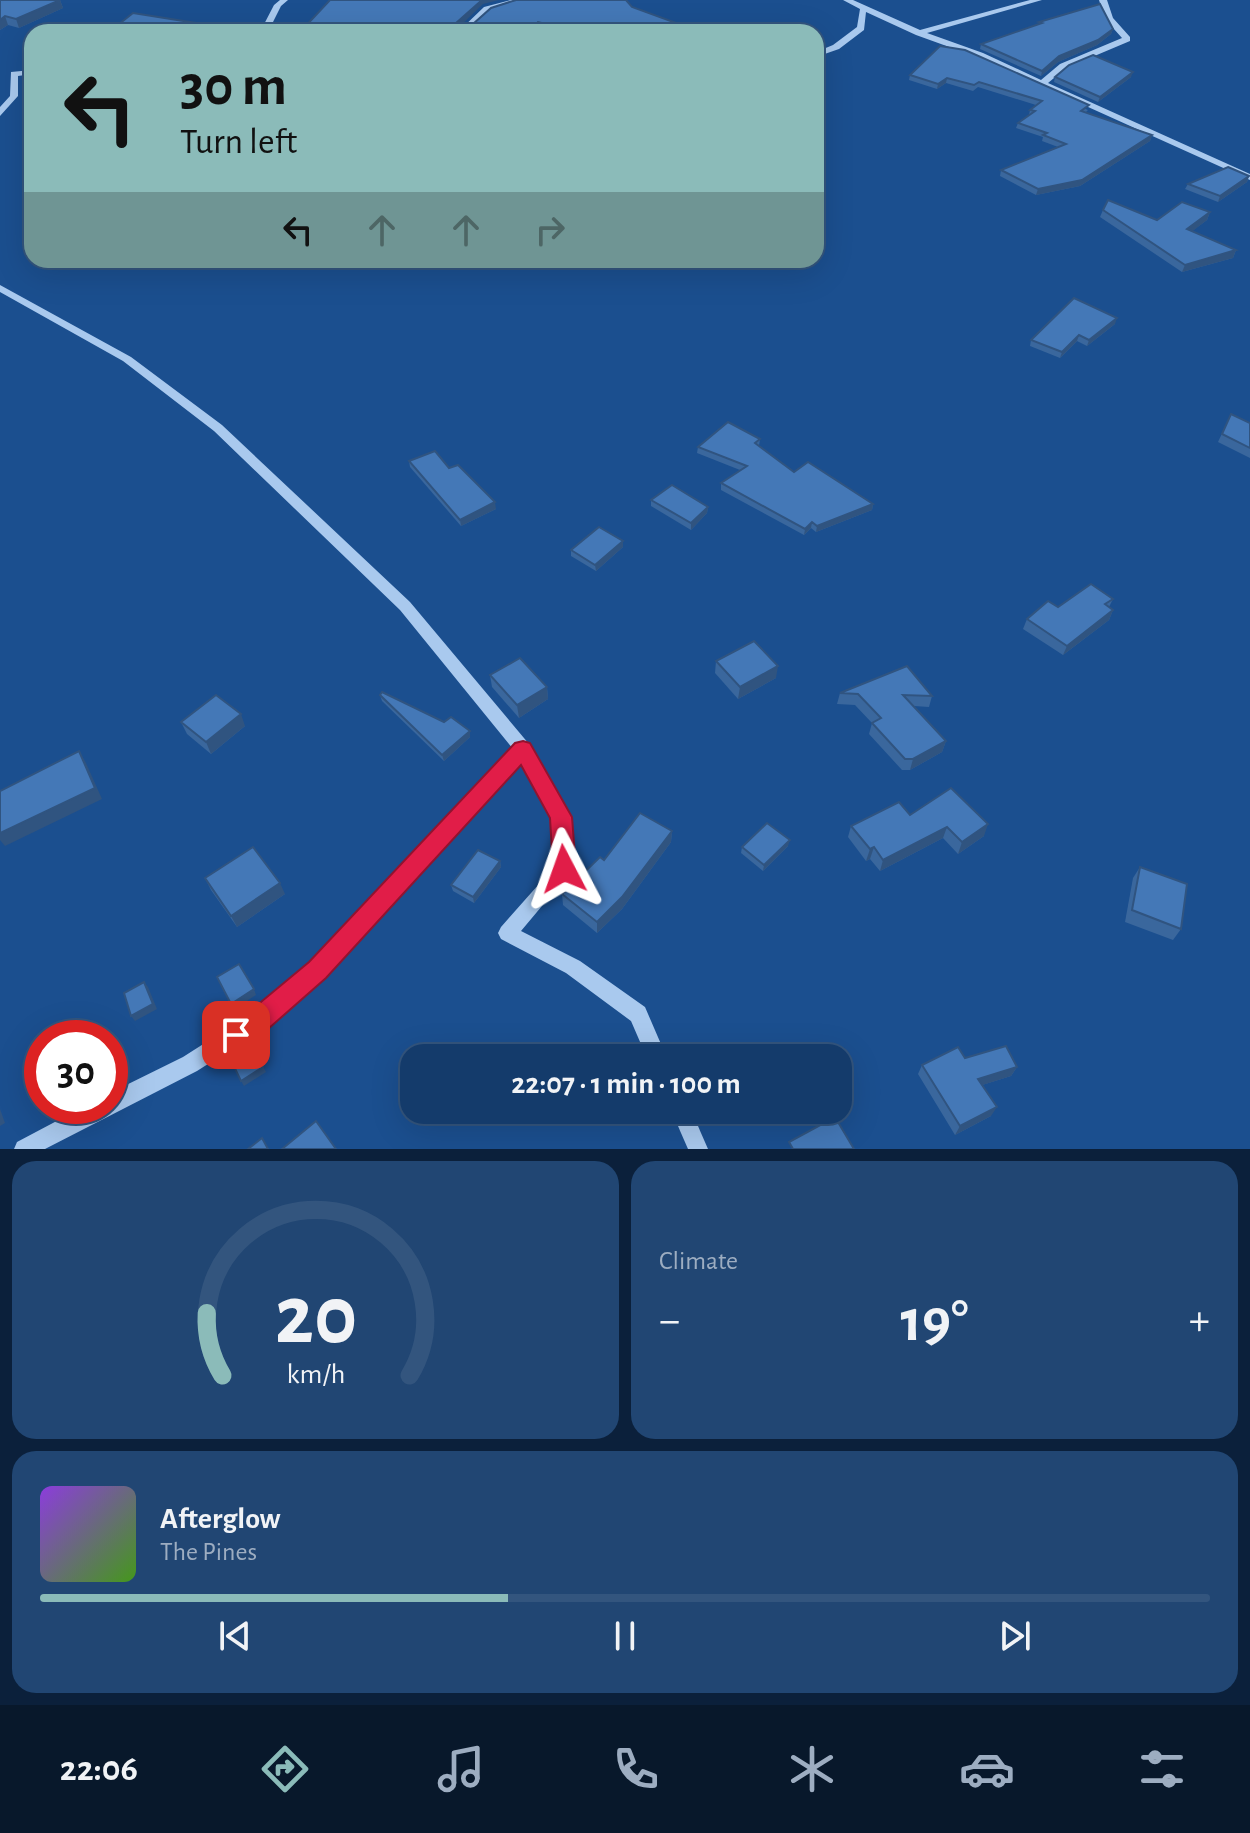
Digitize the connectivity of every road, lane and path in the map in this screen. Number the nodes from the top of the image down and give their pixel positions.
1 (284, 0) edge
2 (519, 0) edge
3 (847, 0) edge
4 (1038, 0) edge
5 (1103, 0) edge
6 (863, 9) junction
7 (268, 24) edge
8 (471, 24) edge
9 (919, 33) junction
10 (824, 52) edge
11 (0, 73) edge
12 (24, 73) edge
13 (14, 74) junction
14 (1042, 83) junction
15 (0, 113) edge
16 (1250, 177) edge
17 (0, 288) edge
18 (523, 749) junction
19 (651, 1044) edge
20 (128, 1095) edge
21 (72, 1124) edge
22 (687, 1124) edge
23 (24, 1149) edge
24 (698, 1149) edge

1 - 7 street
2 - 8 street
3 - 6 street
4 - 9 street
5 - 14 street
6 - 9 street
6 - 10 street
9 - 14 street
11 - 13 street
12 - 13 street
13 - 15 street
14 - 16 street
17 - 18 street
18 - 19 street
18 - 20 street
21 - 23 street
22 - 24 street

